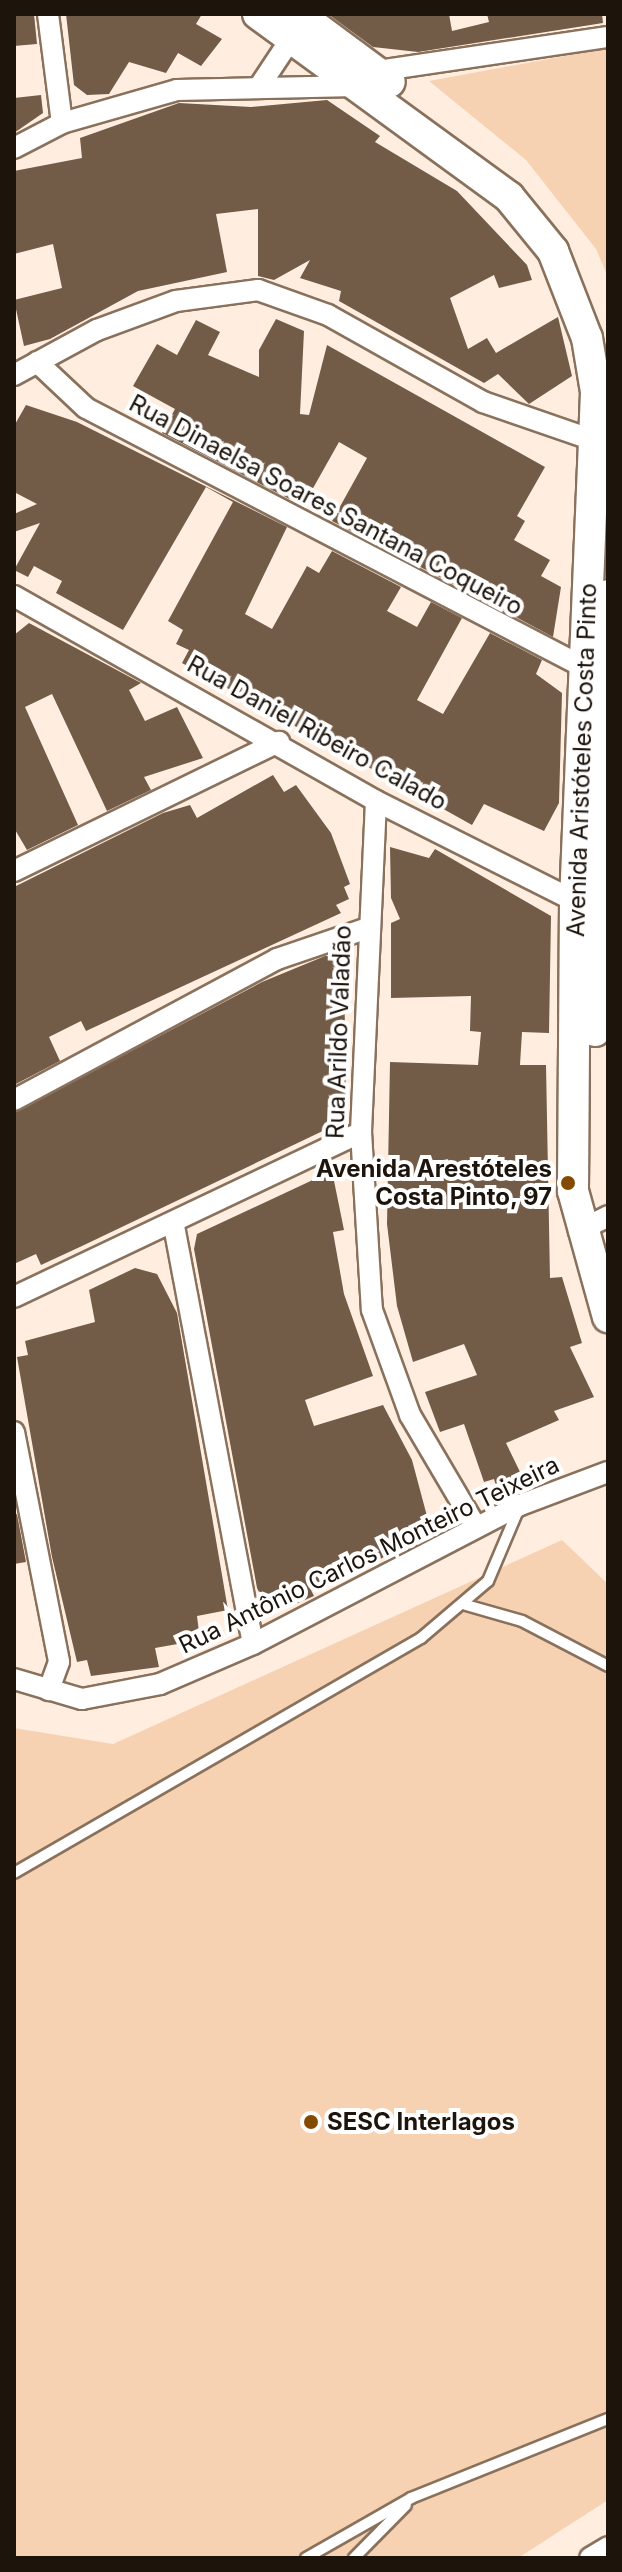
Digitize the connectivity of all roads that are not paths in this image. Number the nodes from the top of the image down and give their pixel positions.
1 (48, 14) edge
2 (258, 14) edge
3 (298, 23) edge
4 (608, 37) edge
5 (369, 83) junction
6 (261, 84) junction
7 (62, 123) junction
8 (14, 148) edge
9 (37, 362) junction
10 (608, 369) edge
11 (14, 375) edge
12 (600, 445) edge
13 (608, 595) edge
14 (14, 596) edge
15 (594, 672) junction
16 (279, 742) junction
17 (376, 801) junction
18 (14, 871) edge
19 (586, 906) junction
20 (368, 928) junction
21 (594, 954) edge
22 (14, 1100) edge
23 (361, 1132) junction
24 (594, 1223) edge
25 (174, 1226) junction
26 (608, 1271) edge
27 (14, 1297) edge
28 (608, 1317) edge
29 (14, 1432) edge
30 (608, 1472) edge
31 (520, 1505) junction
32 (476, 1527) junction
33 (466, 1605) junction
34 (253, 1644) junction
35 (608, 1666) edge
36 (14, 1679) edge
37 (49, 1690) junction
38 (14, 1873) edge
39 (608, 2419) edge
40 (411, 2498) junction
41 (608, 2547) edge
42 (306, 2558) edge
43 (354, 2558) edge
44 (590, 2558) edge

1 - 7 street
2 - 3 main road, Avenida Aristóteles Costa Pinto
3 - 5 main road, Avenida Aristóteles Costa Pinto
3 - 6 street
4 - 5 street
5 - 6 street
5 - 10 main road, Avenida Aristóteles Costa Pinto
5 - 12 main road, Avenida Aristóteles Costa Pinto
6 - 7 street
7 - 8 street
9 - 11 street
9 - 12 street
9 - 15 street, Rua Dinaelsa Soares Santana Coqueiro
12 - 15 main road, Avenida Aristóteles Costa Pinto
13 - 15 main road, Avenida Aristóteles Costa Pinto
14 - 16 street, Rua Daniel Ribeiro Calado
15 - 19 main road, Avenida Aristóteles Costa Pinto
16 - 17 street, Rua Daniel Ribeiro Calado
16 - 18 street
17 - 19 street, Rua Daniel Ribeiro Calado
17 - 20 street, Rua Arildo Valadão
19 - 21 main road, Avenida Aristóteles Costa Pinto
20 - 22 street
20 - 23 street, Rua Arildo Valadão
21 - 24 main road, Avenida Aristóteles Costa Pinto
23 - 25 street
23 - 32 street, Rua Arildo Valadão
24 - 26 main road, Avenida Aristóteles Costa Pinto
24 - 28 main road, Avenida Aristóteles Costa Pinto
25 - 27 street
25 - 34 street
29 - 37 street
30 - 31 street, Rua Antônio Carlos Monteiro Teixeira
31 - 32 street, Rua Antônio Carlos Monteiro Teixeira
31 - 33 lane
32 - 34 street, Rua Antônio Carlos Monteiro Teixeira
33 - 35 lane
33 - 38 lane
34 - 37 street, Rua Antônio Carlos Monteiro Teixeira
36 - 37 street, Rua Antônio Carlos Monteiro Teixeira
39 - 40 lane
40 - 42 lane
40 - 43 lane
41 - 44 street

